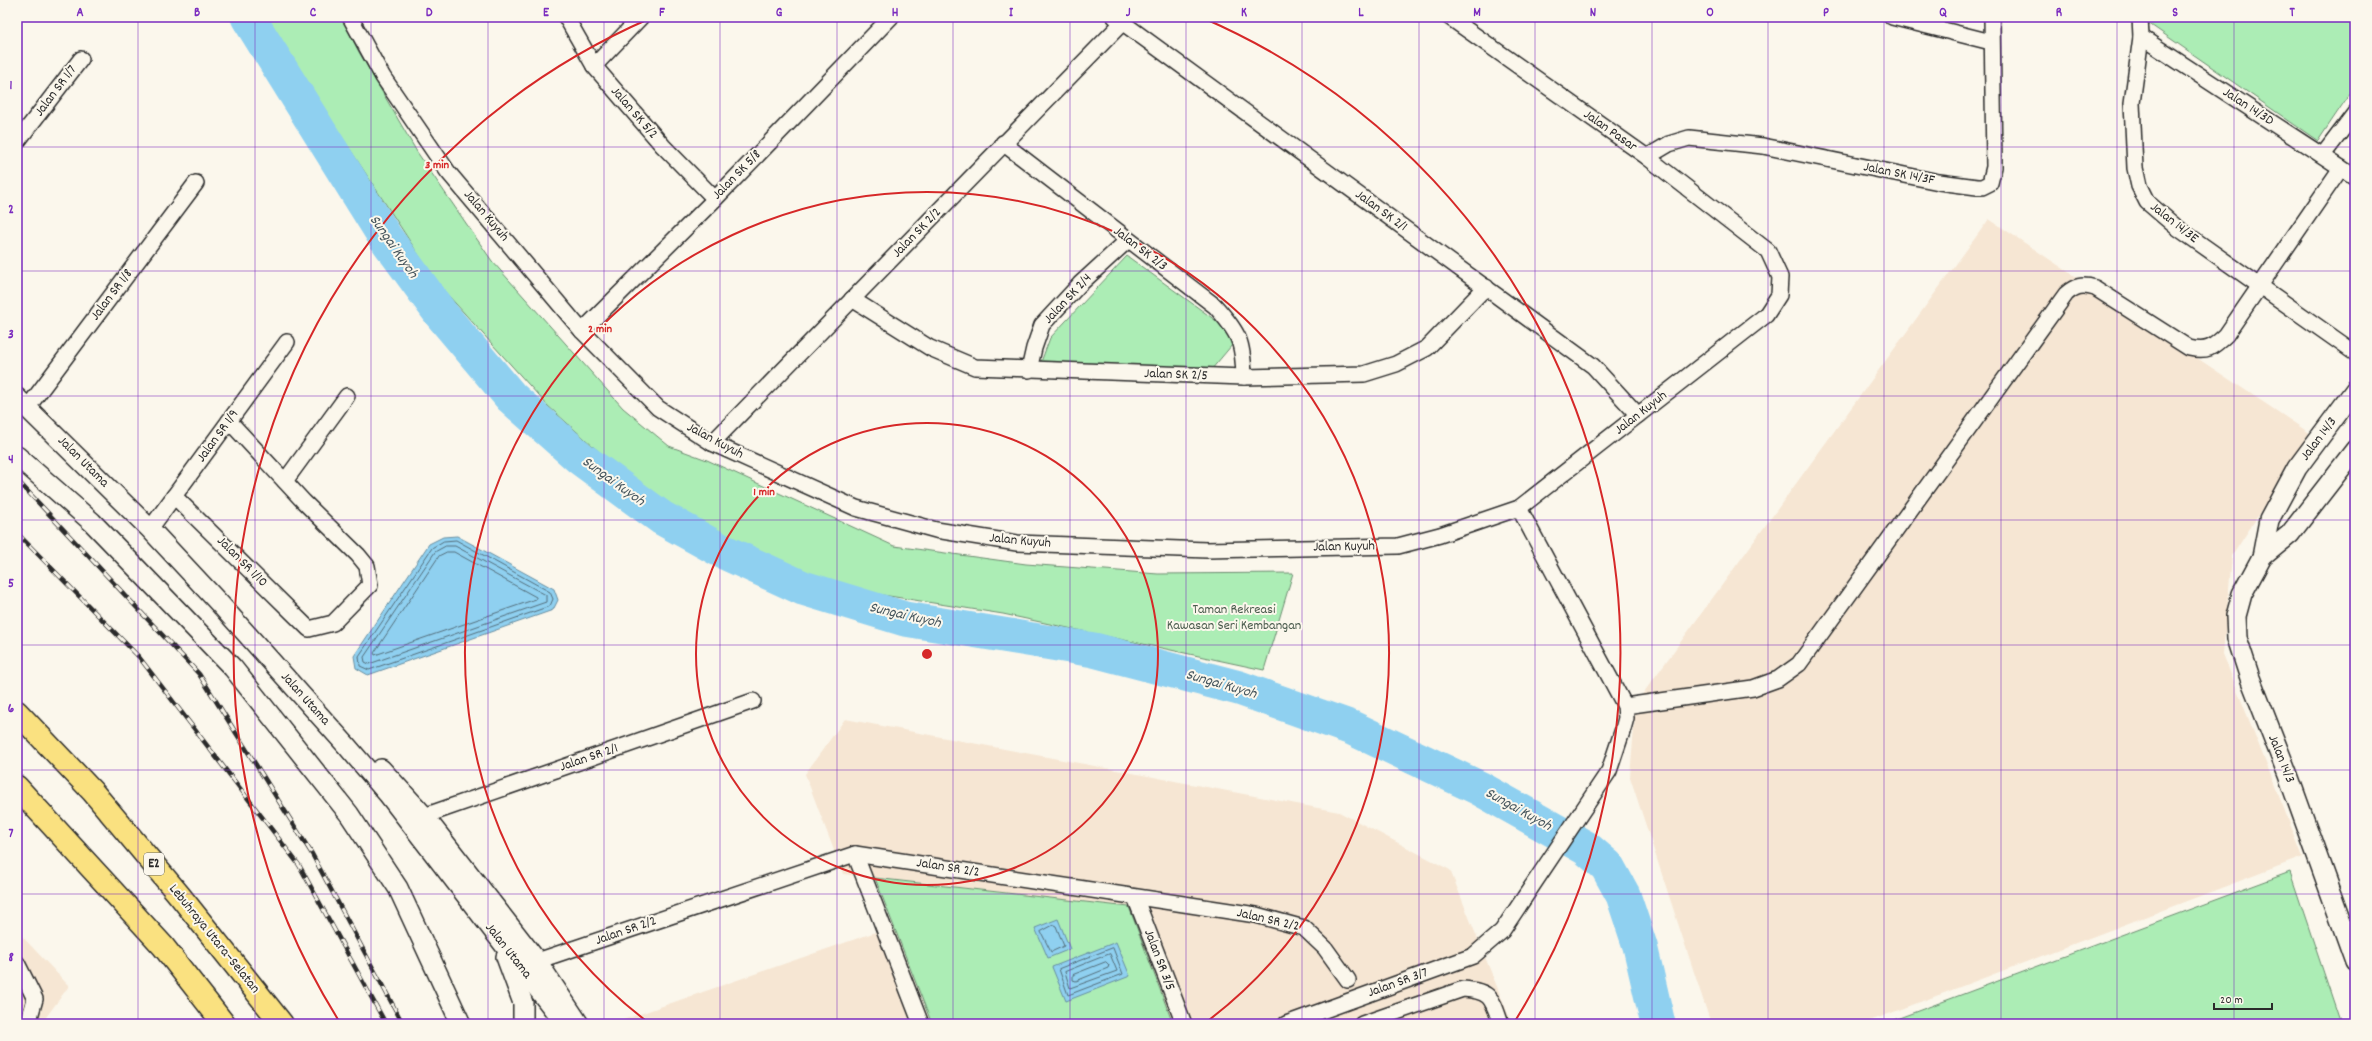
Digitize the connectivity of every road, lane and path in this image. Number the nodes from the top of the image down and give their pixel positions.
1 (350, 17) edge
2 (566, 17) edge
3 (641, 17) edge
4 (890, 17) edge
5 (1449, 17) edge
6 (1892, 17) edge
7 (1992, 17) edge
8 (2140, 17) edge
9 (1118, 20) edge
10 (2141, 37) junction
11 (1991, 42) junction
12 (81, 59) dead end
13 (594, 66) junction
14 (2355, 113) edge
15 (17, 142) edge
16 (1003, 143) junction
17 (2323, 155) junction
18 (1647, 157) junction
19 (2341, 168) junction
20 (2355, 178) edge
21 (196, 184) dead end
22 (715, 199) junction
23 (1128, 240) junction
24 (1768, 251) joint
25 (2260, 285) junction
26 (1486, 287) junction
27 (852, 299) junction
28 (582, 331) junction
29 (287, 342) dead end
30 (2355, 353) edge
31 (1029, 370) junction
32 (1244, 377) junction
33 (2355, 390) edge
34 (347, 396) dead end
35 (23, 403) edge
36 (1638, 415) junction
37 (229, 421) junction
38 (712, 443) junction
39 (2355, 450) edge
40 (17, 456) edge
41 (285, 481) junction
42 (174, 496) junction
43 (1520, 508) junction
44 (150, 529) junction
45 (2262, 557) junction
46 (753, 701) dead end
47 (1625, 706) junction
48 (17, 712) edge
49 (346, 745) junction
50 (17, 787) edge
51 (424, 816) junction
52 (855, 854) junction
53 (1135, 897) junction
54 (499, 939) junction
55 (537, 961) junction
56 (2355, 961) edge
57 (17, 963) edge
58 (1348, 980) dead end
59 (461, 1020) edge
60 (28, 1024) edge
61 (224, 1024) edge
62 (282, 1024) edge
63 (523, 1024) edge
64 (565, 1024) edge
65 (579, 1024) edge
66 (921, 1024) edge
67 (1184, 1024) edge
68 (1286, 1024) edge
69 (1362, 1024) edge
70 (1501, 1024) edge

1 - 28 street, Jalan Kuyuh
2 - 13 street, Jalan SK 5/2
3 - 13 street
4 - 22 street, Jalan SK 5/8
5 - 18 street, Jalan Pasar
6 - 11 street
7 - 11 street, Jalan SK 14/3F
8 - 10 street, Jalan 14/3E
9 - 16 street, Jalan SK 2/2
9 - 26 street, Jalan SK 2/1
10 - 17 street, Jalan 14/3D
10 - 25 street, Jalan 14/3E
11 - 18 street, Jalan SK 14/3F
12 - 15 street, Jalan SR 1/7
13 - 22 street, Jalan SK 5/2
14 - 17 street
16 - 23 street, Jalan SK 2/3
16 - 27 street, Jalan SK 2/2
17 - 19 street, Jalan 14/3D
18 - 24 street, Jalan Pasar
19 - 20 street, Jalan 14/3D
19 - 25 street
21 - 35 street, Jalan SR 1/8
22 - 28 street, Jalan SK 5/8
23 - 31 street, Jalan SK 2/4
23 - 32 street, Jalan SK 2/3
24 - 36 street, Jalan Kuyuh
25 - 30 street, Jalan 14/3E
25 - 47 street
26 - 32 street, Jalan SK 2/5
26 - 36 street, Jalan SK 2/1
27 - 31 street, Jalan SK 2/5
27 - 38 street, Jalan SK 2/2
28 - 38 street, Jalan Kuyuh
29 - 37 street, Jalan SR 1/9
31 - 32 street, Jalan SK 2/5
33 - 45 street, Jalan 14/3
34 - 41 street
35 - 44 street, Jalan Utama
36 - 43 street, Jalan Kuyuh
37 - 41 street
37 - 42 street, Jalan SR 1/9
38 - 43 street, Jalan Kuyuh
39 - 45 street, Jalan 14/3
40 - 59 street
41 - 42 street, Jalan SR 1/10
42 - 44 street, Jalan SR 1/9
43 - 47 street
44 - 49 street, Jalan Utama
45 - 56 street, Jalan 14/3
46 - 51 street, Jalan SR 2/1
47 - 68 street, Jalan SR 3/7
48 - 62 highway, Lebuhraya Utara–Selatan / E2
49 - 51 street
49 - 54 street, Jalan Utama
50 - 61 highway
51 - 55 street
52 - 53 street, Jalan SR 2/2
52 - 55 street, Jalan SR 2/2
52 - 66 street
53 - 58 street, Jalan SR 2/2
53 - 67 street, Jalan SR 3/5
54 - 63 street
54 - 64 street, Jalan Utama
55 - 65 street
57 - 60 street
69 - 70 street

